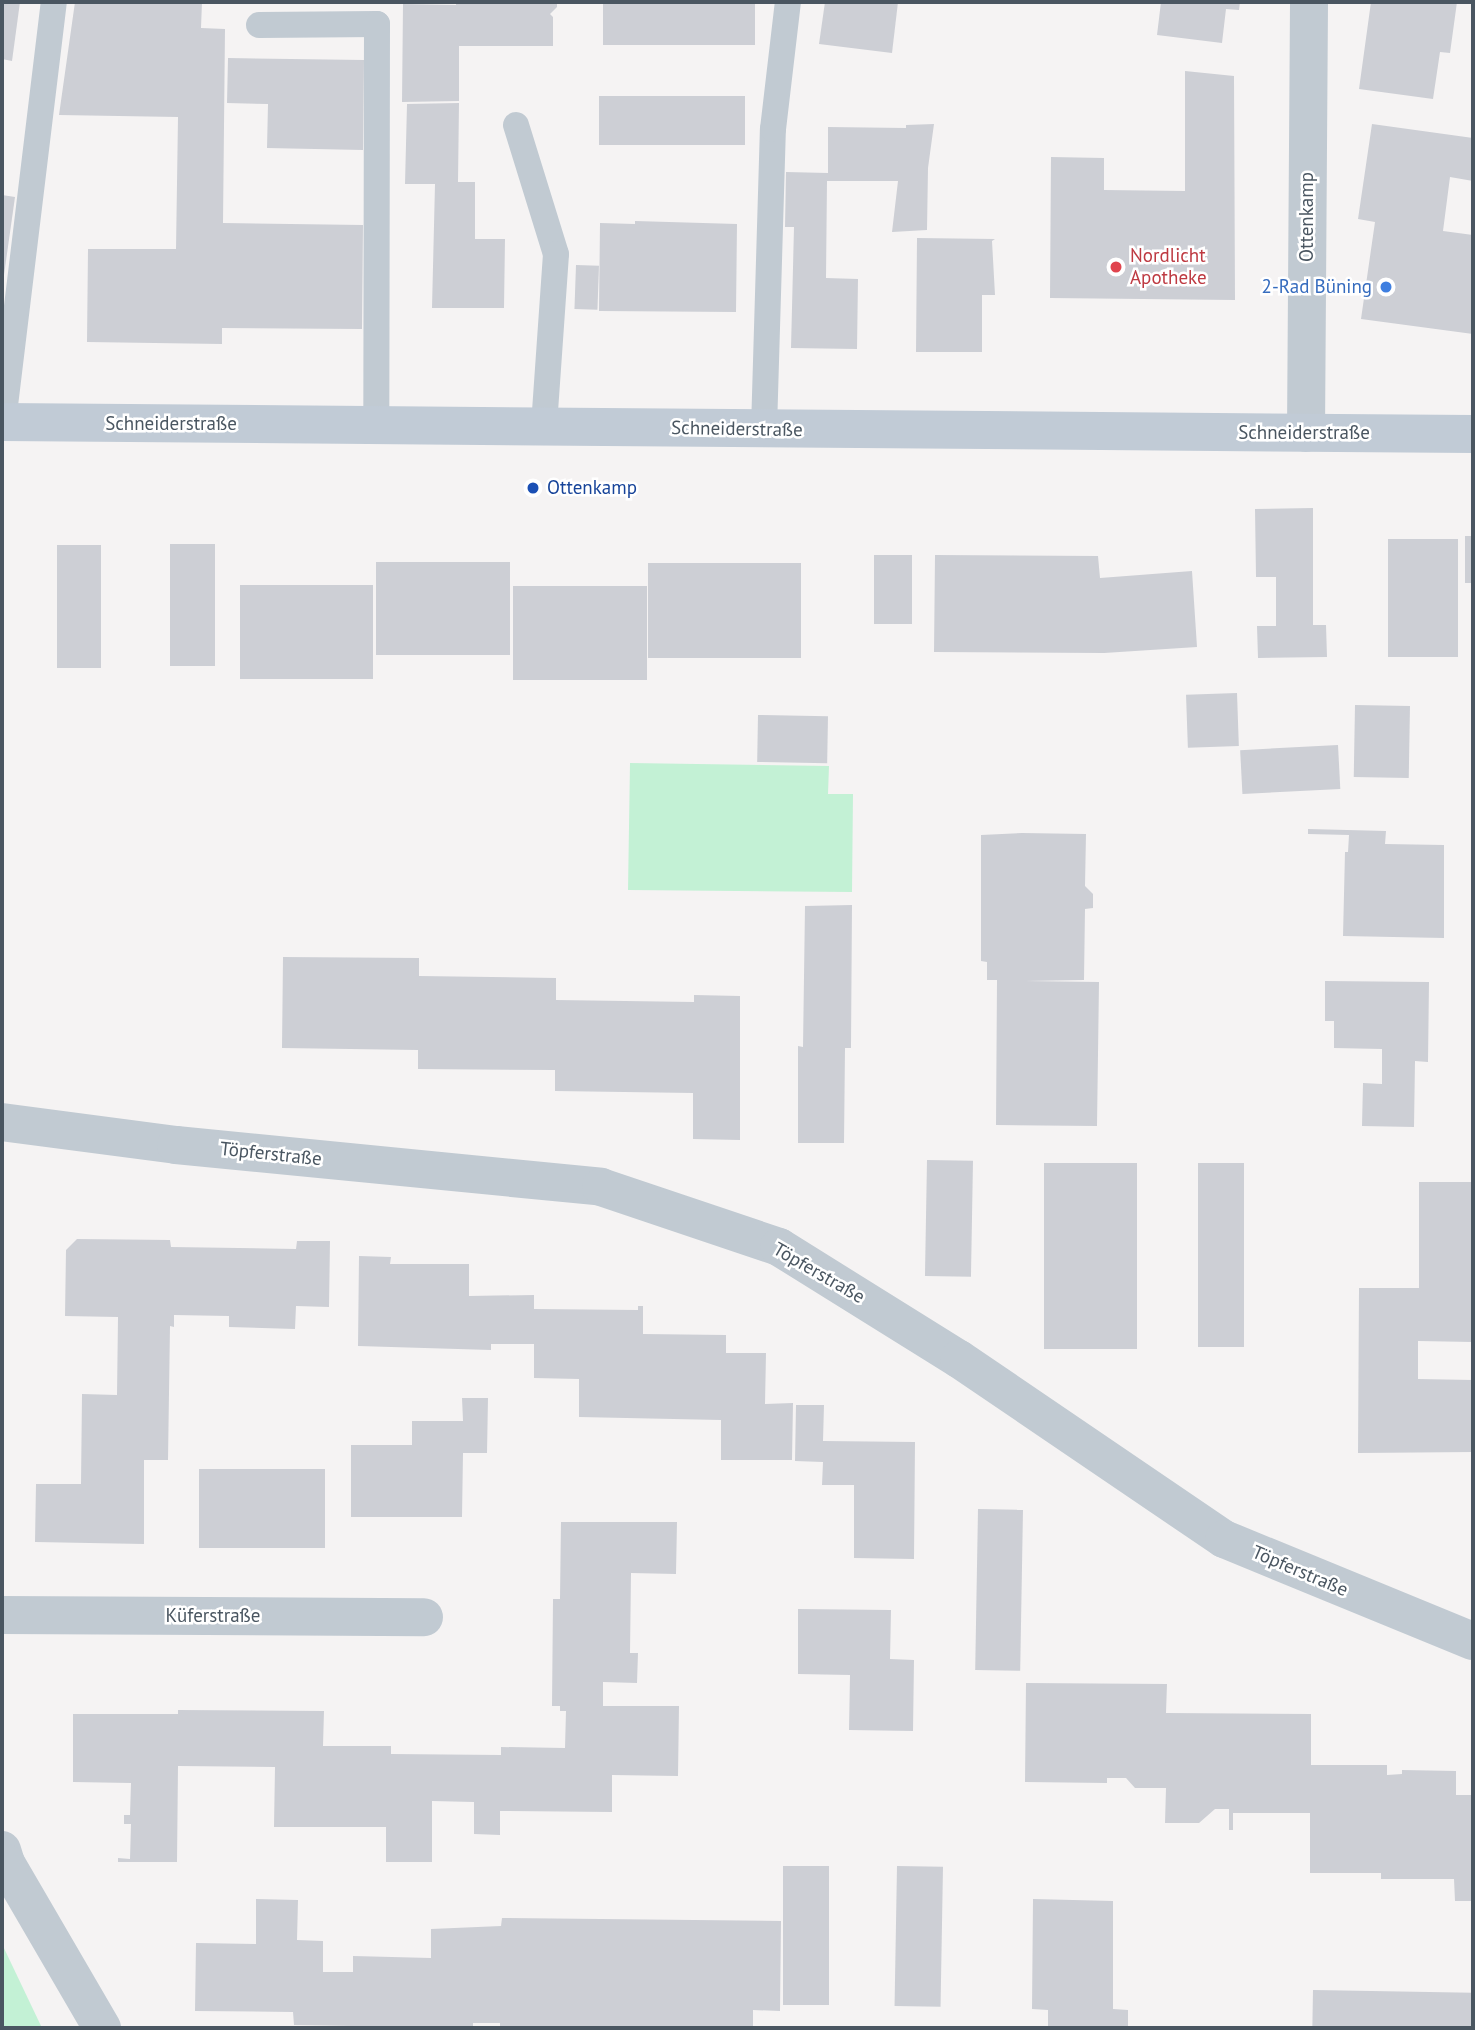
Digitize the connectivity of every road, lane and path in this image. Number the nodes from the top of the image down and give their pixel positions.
1 (54, 2) edge
2 (788, 2) edge
3 (1309, 2) edge
4 (259, 25) dead end
5 (516, 125) dead end
6 (2, 422) edge
7 (376, 425) junction
8 (544, 426) junction
9 (764, 429) junction
10 (1306, 433) junction
11 (1473, 434) edge
12 (2, 1122) edge
13 (2, 1615) edge
14 (424, 1617) dead end
15 (1473, 1642) edge
16 (2, 1850) edge
17 (102, 2028) edge

1 - 6 lane
2 - 9 lane
3 - 10 street, Ottenkamp
4 - 7 lane
5 - 8 lane
6 - 7 street, Schneiderstraße
7 - 8 street, Schneiderstraße
8 - 9 street, Schneiderstraße
9 - 10 street, Schneiderstraße
10 - 11 street, Schneiderstraße
12 - 15 street, Töpferstraße
13 - 14 street, Küferstraße
16 - 17 street

